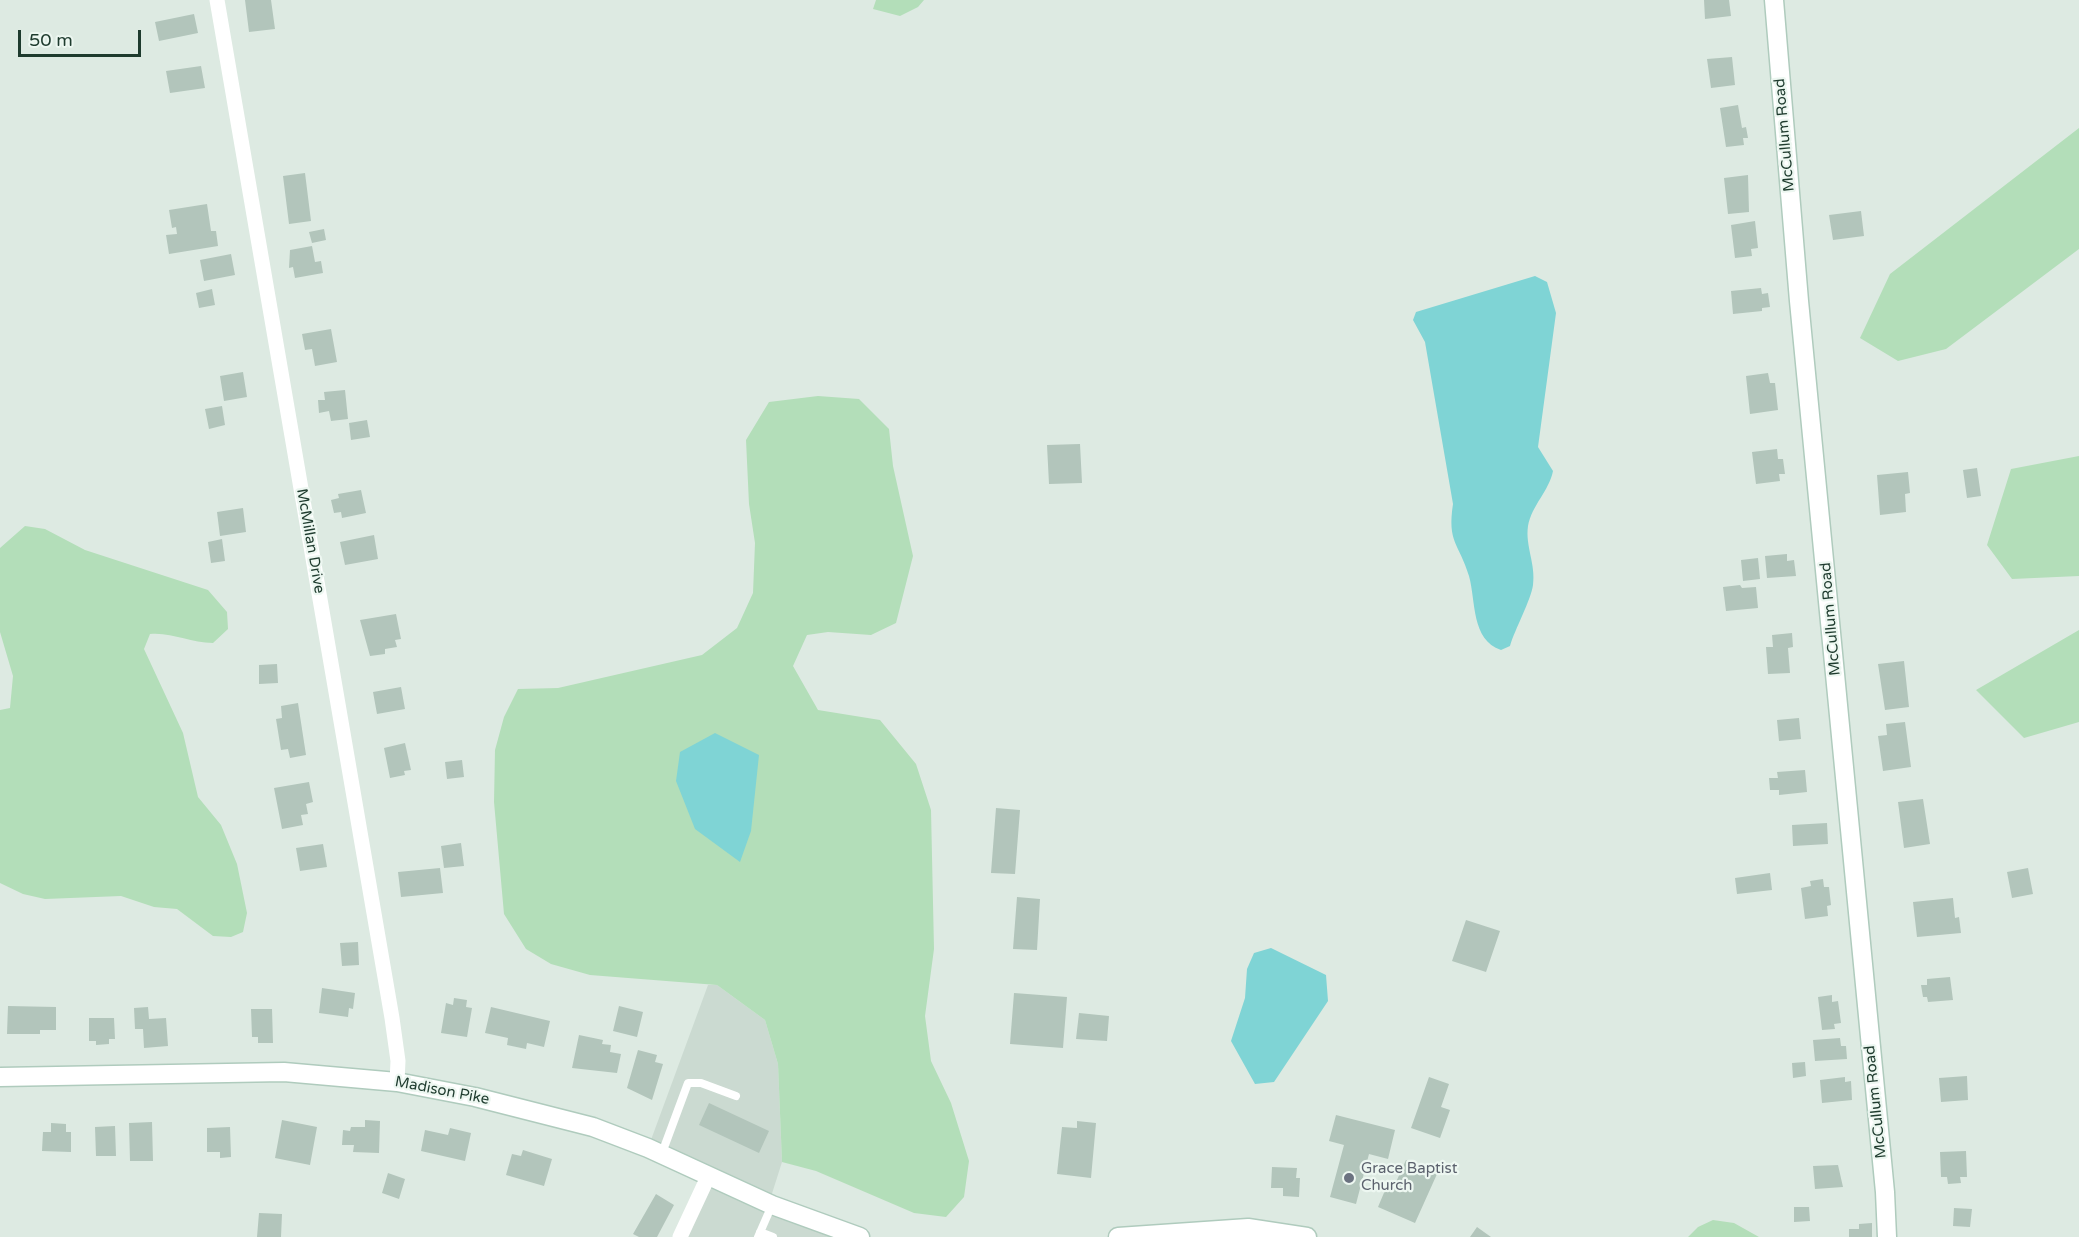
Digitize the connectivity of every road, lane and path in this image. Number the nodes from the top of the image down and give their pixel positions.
1 (217, 0) edge
2 (1774, 0) edge
3 (0, 1077) edge
4 (397, 1082) junction
5 (735, 1095) dead end
6 (661, 1155) junction
7 (708, 1177) junction
8 (772, 1205) junction
9 (823, 1232) edge
10 (759, 1234) edge
11 (680, 1237) edge
12 (773, 1237) edge
13 (860, 1237) edge
14 (1118, 1237) edge
15 (1307, 1237) edge
16 (1887, 1237) edge

1 - 4 street, McMillan Drive
2 - 16 street, McCullum Road
3 - 4 street, Madison Pike
4 - 6 street, Madison Pike
5 - 6 lane
6 - 7 street, Madison Pike
7 - 8 street, Madison Pike
7 - 11 street
8 - 9 street, Madison Pike
8 - 10 lane
9 - 13 street, Madison Pike
10 - 12 lane
14 - 15 street

